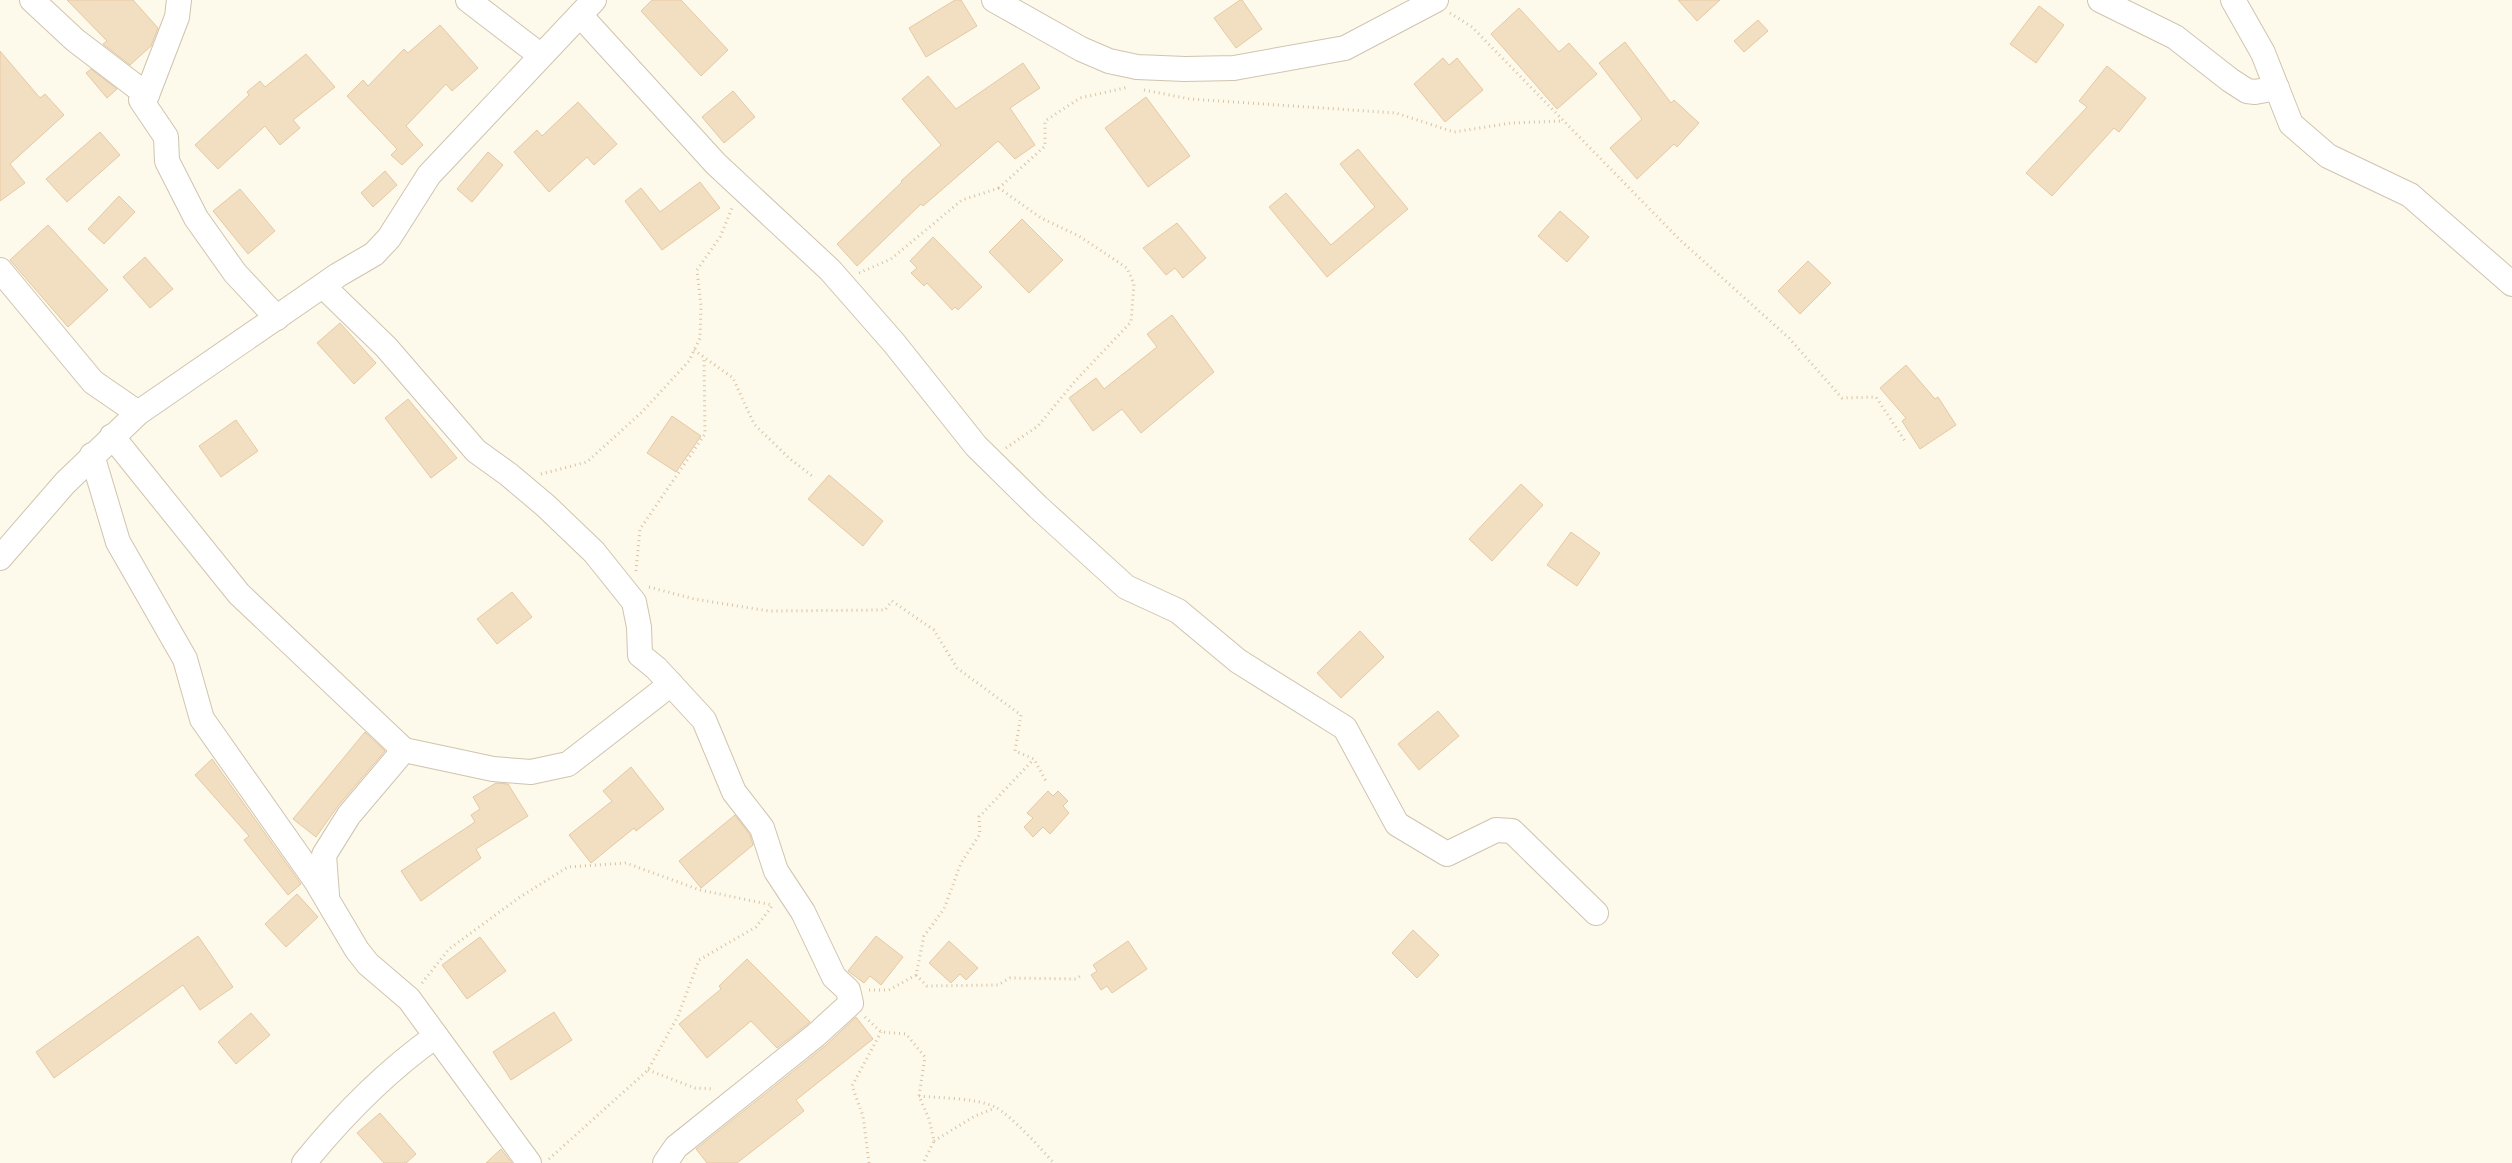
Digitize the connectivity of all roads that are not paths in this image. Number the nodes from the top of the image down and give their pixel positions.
1 (32, 0) edge
2 (179, 0) edge
3 (468, 0) edge
4 (994, 0) edge
5 (2100, 0) edge
6 (2233, 0) edge
7 (1434, 1) edge
8 (587, 8) edge
9 (540, 55) junction
10 (2277, 88) junction
11 (147, 95) junction
12 (0, 270) edge
13 (2512, 284) edge
14 (324, 287) junction
15 (277, 318) junction
16 (138, 413) junction
17 (112, 436) junction
18 (92, 456) junction
19 (0, 558) edge
20 (671, 684) junction
21 (404, 750) junction
22 (327, 899) junction
23 (1596, 913) dead end
24 (436, 1036) junction
25 (304, 1163) edge
26 (529, 1163) edge
27 (665, 1163) edge

1 - 11 street
2 - 11 street
3 - 9 street
4 - 7 street
5 - 10 street
6 - 10 street
8 - 9 street
8 - 23 street
9 - 14 street
10 - 13 street
11 - 15 street
12 - 16 street
14 - 15 street
14 - 20 street
15 - 16 street
16 - 17 street
17 - 18 street
17 - 21 street
18 - 19 street
18 - 22 street
20 - 21 street
20 - 27 street
21 - 22 street
22 - 24 street
24 - 25 street
24 - 26 street

